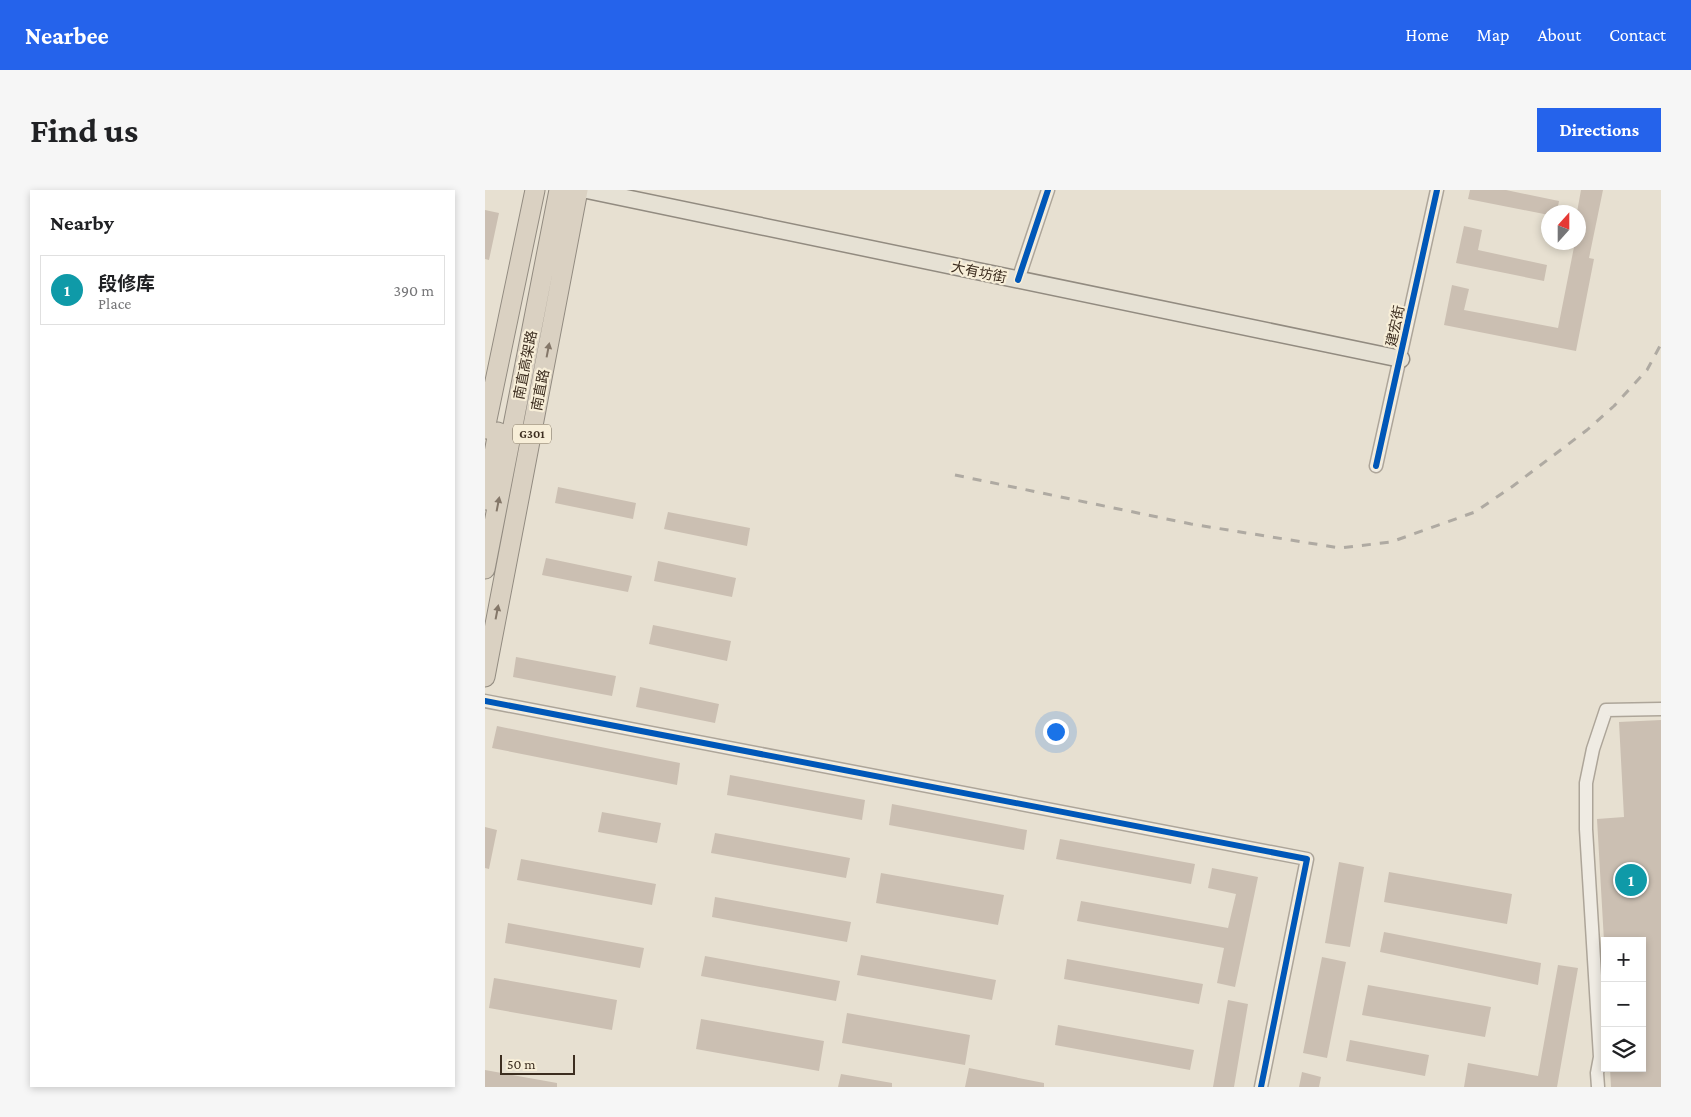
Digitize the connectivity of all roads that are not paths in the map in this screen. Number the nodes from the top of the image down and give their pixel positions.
1 (535, 190) edge
2 (545, 190) edge
3 (559, 190) edge
4 (578, 190) edge
5 (587, 190) edge
6 (1048, 190) edge
7 (1437, 190) edge
8 (1018, 280) junction
9 (1401, 359) junction
10 (485, 429) edge
11 (1376, 466) dead end
12 (485, 500) edge
13 (485, 569) edge
14 (485, 678) edge
15 (485, 700) edge
16 (1661, 709) edge
17 (1261, 1087) edge
18 (1598, 1087) edge

1 - 10 highway
2 - 12 highway, 南直高架路
13 -> 3 highway, 南直高架路
14 -> 4 highway, 南直路 / G301
5 - 8 main road, 大有坊街
6 - 8 street
7 - 9 street, 建宏街
8 - 9 main road, 大有坊街
9 - 11 street, 建宏街
15 - 17 street
16 - 18 street

